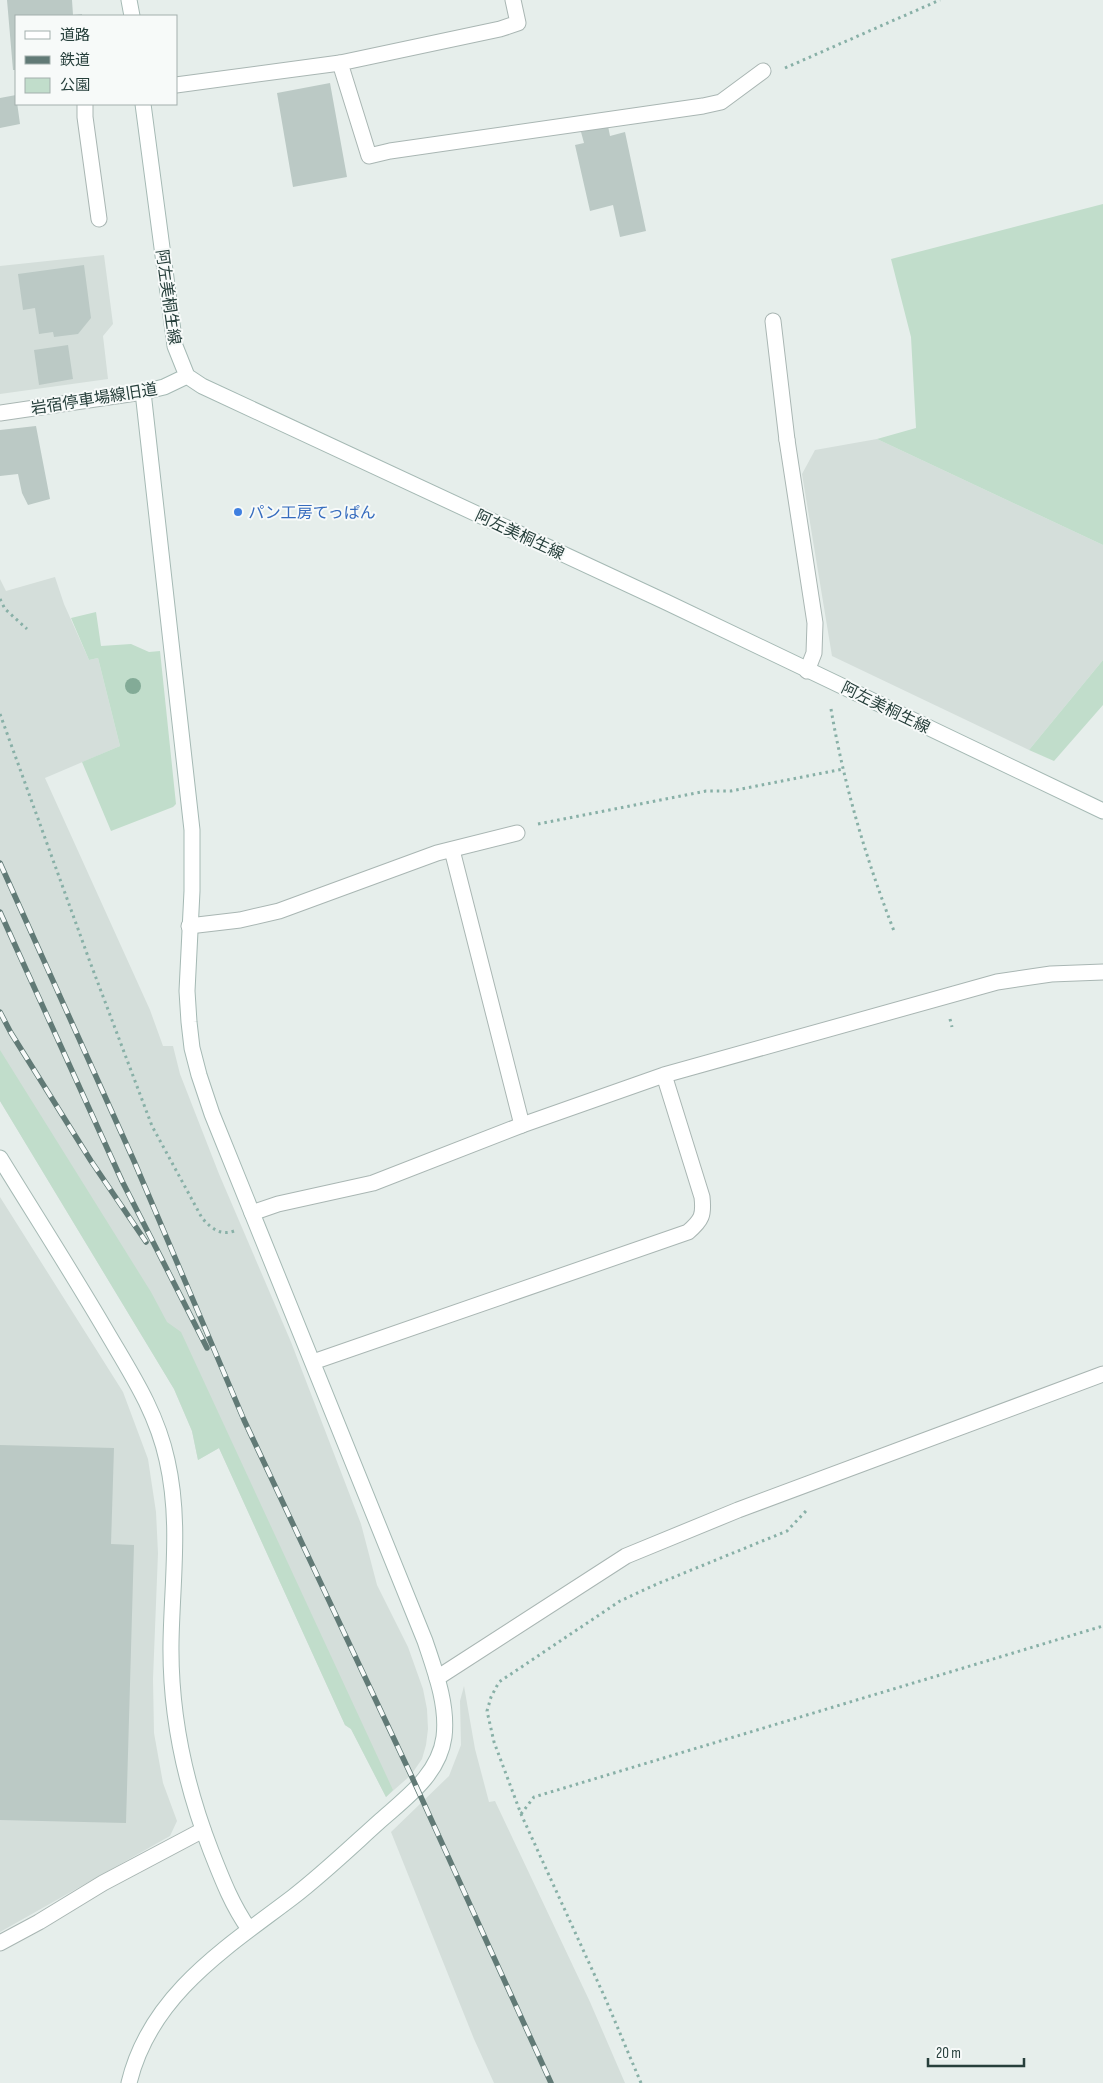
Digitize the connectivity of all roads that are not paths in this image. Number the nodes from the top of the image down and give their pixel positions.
1 (129, 0) edge
2 (513, 0) edge
3 (132, 15) edge
4 (340, 63) junction
5 (763, 71) road end
6 (178, 85) edge
7 (85, 105) edge
8 (143, 105) edge
9 (99, 219) dead end
10 (774, 321) dead end
11 (187, 376) junction
12 (144, 392) junction
13 (0, 413) edge
14 (807, 670) junction
15 (1103, 811) edge
16 (517, 833) road end
17 (452, 850) junction
18 (189, 926) junction
19 (1103, 972) edge
20 (664, 1075) junction
21 (522, 1126) junction
22 (0, 1158) edge
23 (252, 1213) junction
24 (313, 1362) junction
25 (1103, 1374) edge
26 (437, 1678) junction
27 (203, 1830) junction
28 (249, 1929) junction
29 (0, 1943) edge
30 (129, 2083) edge

1 - 3 street
2 - 4 street
4 - 5 street
4 - 6 street
7 - 9 street
8 - 11 street, 阿左美桐生線
10 - 14 street
11 - 12 street, 岩宿停車場線旧道
11 - 14 street, 阿左美桐生線
12 - 13 street, 岩宿停車場線旧道
12 - 18 street
14 - 15 street, 阿左美桐生線
16 - 17 street
17 - 18 street
17 - 21 street
18 - 23 street
19 - 20 street
20 - 21 street
20 - 24 street
21 - 23 street
22 - 27 street
23 - 24 street
24 - 26 street
25 - 26 street
26 - 28 street
27 - 28 street
27 - 29 street
28 - 30 street

